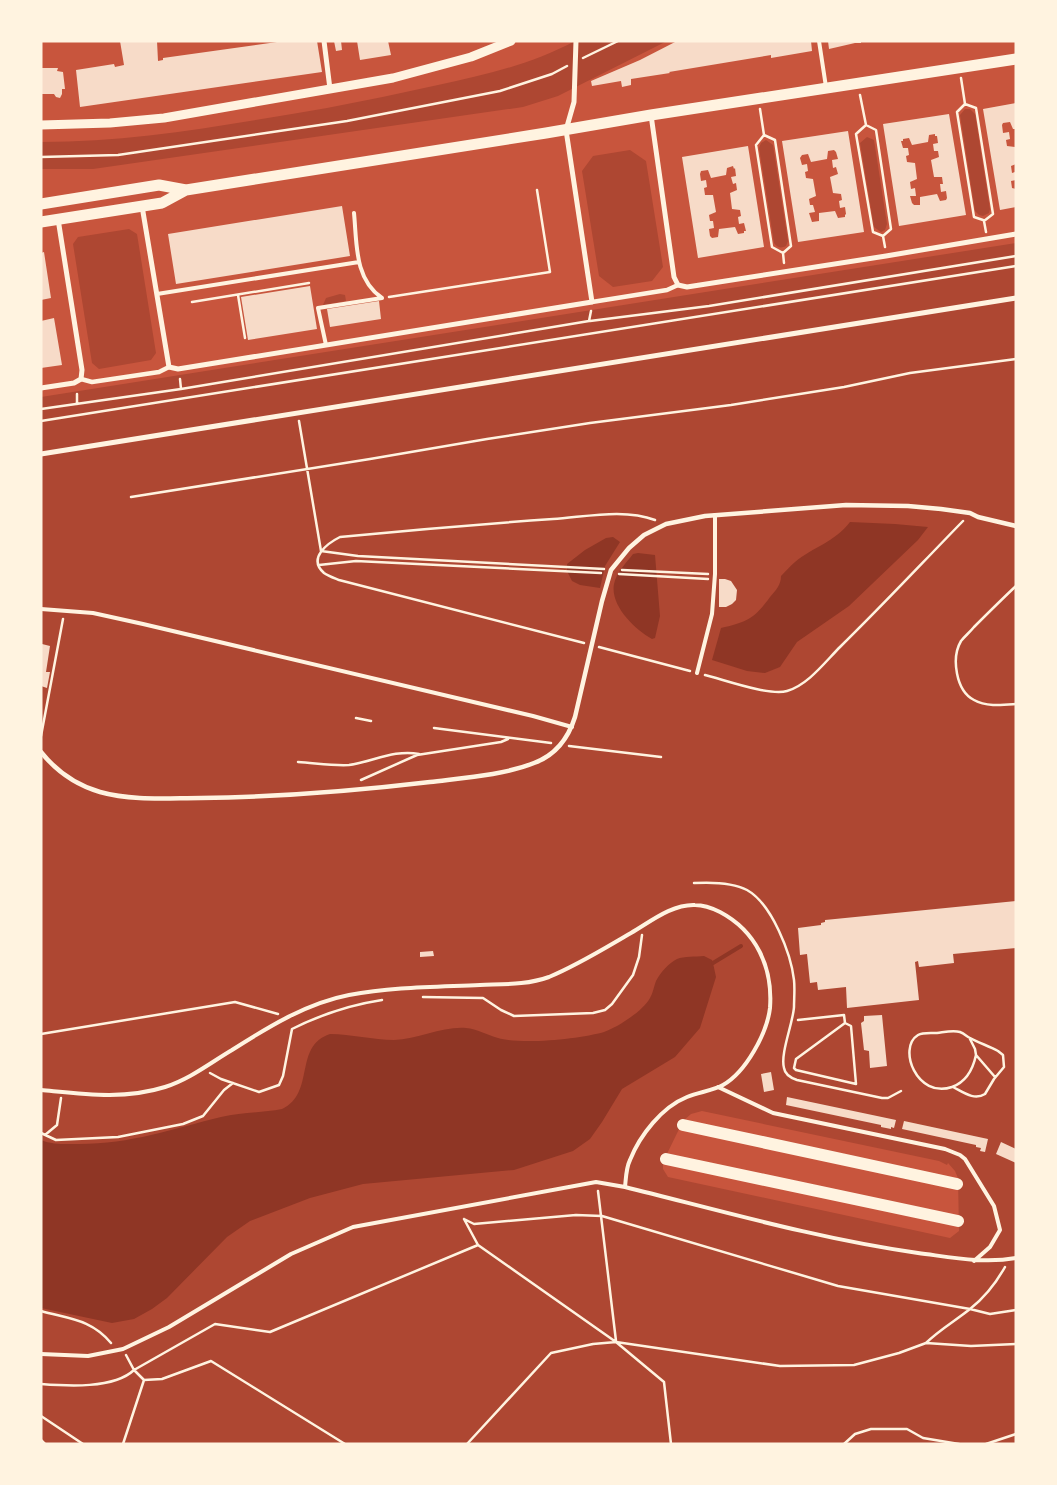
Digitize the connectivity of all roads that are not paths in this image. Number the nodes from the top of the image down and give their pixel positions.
1 (324, 41) edge
2 (512, 41) edge
3 (576, 41) edge
4 (819, 41) edge
5 (1016, 59) edge
6 (826, 89) junction
7 (330, 90) junction
8 (651, 115) junction
9 (41, 125) edge
10 (566, 130) junction
11 (186, 190) junction
12 (41, 204) edge
13 (142, 206) junction
14 (354, 213) dead end
15 (58, 219) junction
16 (41, 222) edge
17 (1016, 234) edge
18 (359, 262) junction
19 (678, 285) junction
20 (157, 294) junction
21 (1016, 298) edge
22 (592, 302) junction
23 (326, 345) junction
24 (169, 367) junction
25 (81, 379) junction
26 (41, 388) edge
27 (41, 454) edge
28 (715, 515) junction
29 (1016, 526) edge
30 (41, 609) edge
31 (698, 672) road end
32 (572, 727) junction
33 (41, 752) edge
34 (718, 1087) junction
35 (41, 1090) edge
36 (682, 1125) dead end
37 (666, 1159) dead end
38 (957, 1184) dead end
39 (625, 1187) junction
40 (958, 1222) dead end
41 (1016, 1258) edge
42 (974, 1261) junction
43 (41, 1354) edge

1 - 7 street
2 - 7 street
3 - 10 street
4 - 6 lane
5 - 6 main road
6 - 8 main road
7 - 9 street
8 - 10 main road
8 - 19 street
10 - 11 main road
10 - 22 street
11 - 12 main road
11 - 13 main road
13 - 15 main road
13 - 20 street
14 - 18 lane
15 - 16 main road
15 - 25 street
17 - 19 street
18 - 20 lane
18 - 23 lane
19 - 22 street
20 - 24 street
21 - 27 street
22 - 23 street
23 - 24 street
24 - 25 street
25 - 26 street
28 - 29 street
28 - 31 lane
28 - 32 street
30 - 32 lane
32 - 33 street
34 - 35 lane
34 - 39 lane
34 - 42 lane
36 - 38 highway
37 - 40 highway
39 - 42 lane
39 - 43 lane
41 - 42 lane

